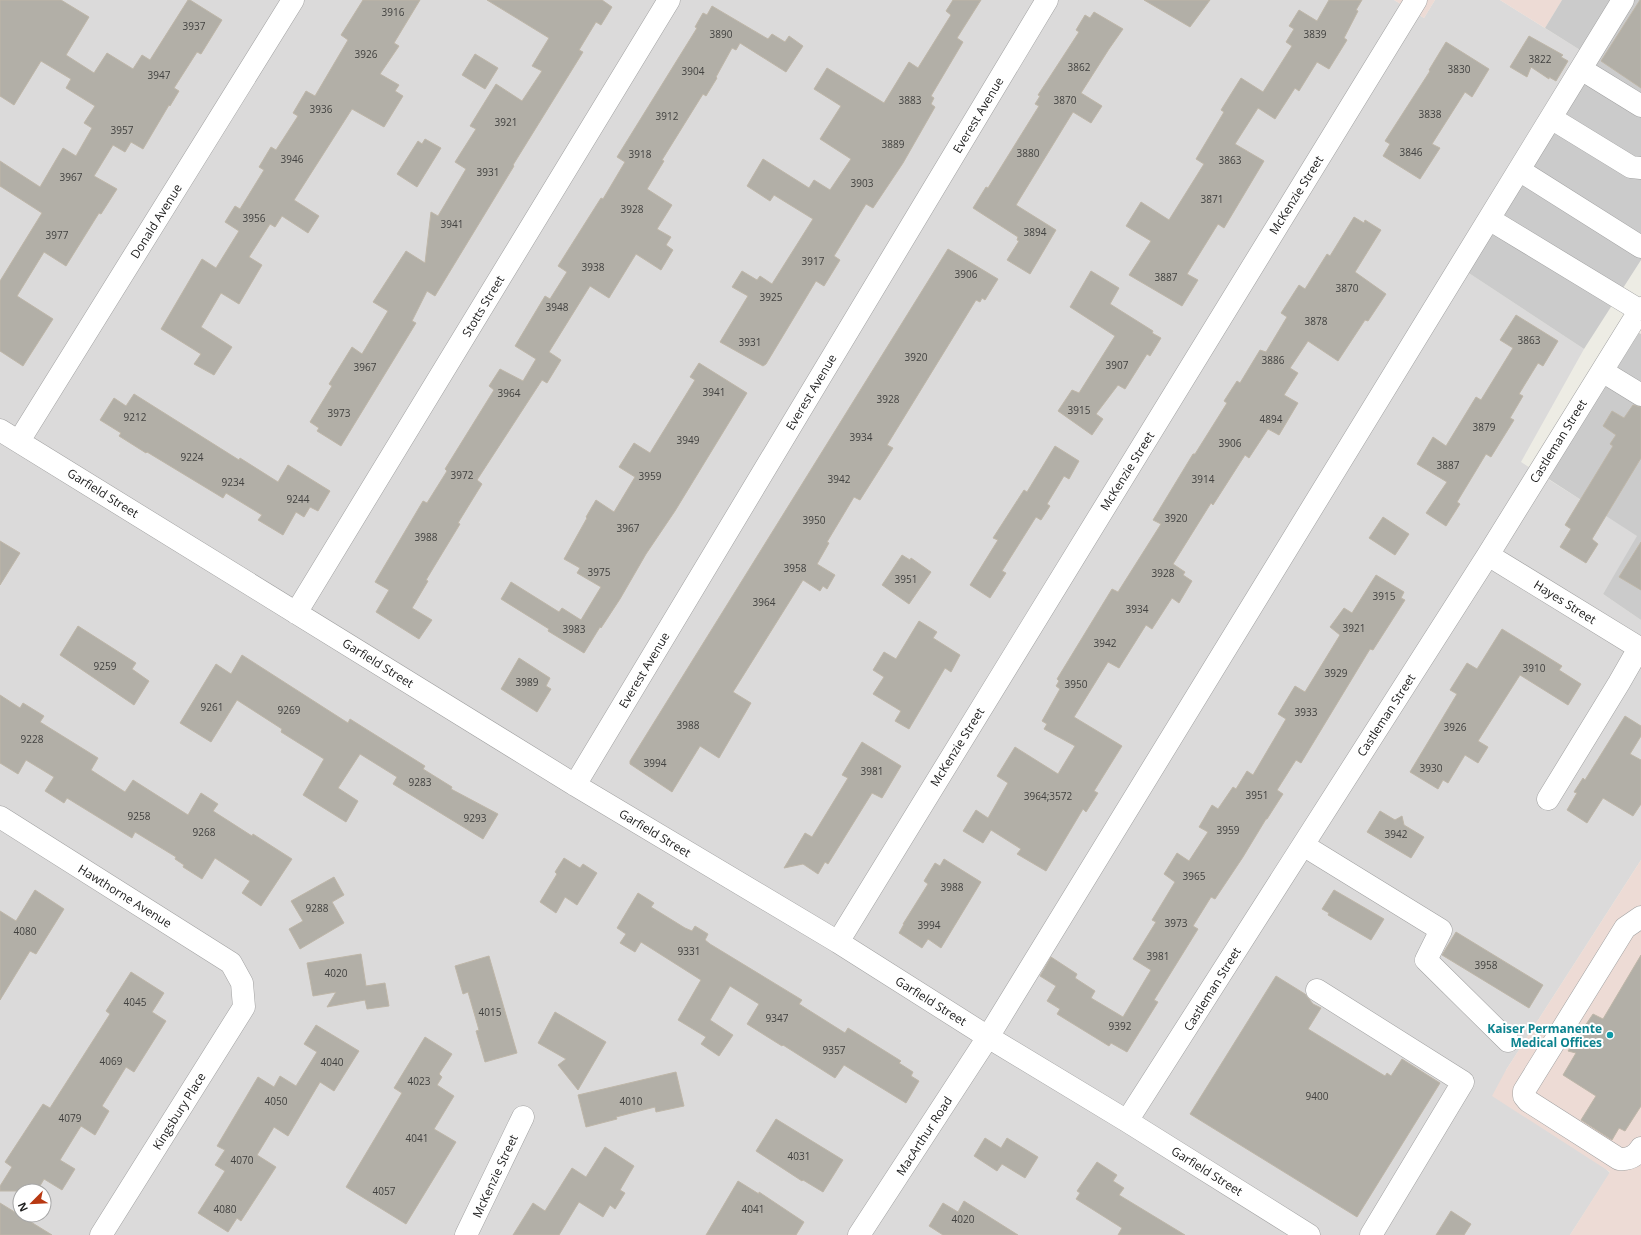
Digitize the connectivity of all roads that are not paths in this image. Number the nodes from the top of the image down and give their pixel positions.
1 (293, 0) edge
2 (669, 0) edge
3 (1047, 0) edge
4 (1416, 0) edge
5 (1623, 0) edge
6 (1581, 69) junction
7 (1641, 106) edge
8 (1551, 118) junction
9 (1641, 168) edge
10 (1519, 170) junction
11 (1489, 219) junction
12 (1641, 247) edge
13 (1640, 309) edge
14 (1602, 372) junction
15 (1641, 395) edge
16 (0, 430) edge
17 (19, 442) junction
18 (1488, 555) junction
19 (296, 612) junction
20 (1640, 648) edge
21 (575, 785) junction
22 (1548, 799) dead end
23 (0, 818) edge
24 (1303, 845) junction
25 (1636, 927) edge
26 (838, 942) junction
27 (242, 983) joint
28 (1317, 990) dead end
29 (988, 1038) junction
30 (1508, 1041) dead end
31 (523, 1117) dead end
32 (1128, 1121) junction
33 (1640, 1152) edge
34 (101, 1235) edge
35 (466, 1235) edge
36 (859, 1235) edge
37 (1309, 1235) edge
38 (1371, 1235) edge

1 - 17 street, Donald Avenue
2 - 19 street, Stotts Street
3 - 21 street, Everest Avenue
4 - 26 street, McKenzie Street
5 - 6 street, MacArthur Road
6 - 7 street
6 - 8 street, MacArthur Road
8 - 9 street
8 - 10 street, MacArthur Road
10 - 11 street, MacArthur Road
10 - 12 street
11 - 13 street
11 - 29 street, MacArthur Road
13 - 14 street, Castleman Street
14 - 15 street
14 - 18 street, Castleman Street
16 - 17 street, Garfield Street
17 - 19 street, Garfield Street
18 - 20 street, Hayes Street
18 - 24 street, Castleman Street
19 - 21 street, Garfield Street
20 - 22 street
21 - 26 street, Garfield Street
23 - 27 street, Hawthorne Avenue
24 - 30 street
24 - 32 street, Castleman Street
25 - 33 street
26 - 29 street, Garfield Street
27 - 34 street, Kingsbury Place
28 - 38 street
29 - 32 street, Garfield Street
29 - 36 street, MacArthur Road
31 - 35 street, McKenzie Street
32 - 37 street, Garfield Street

